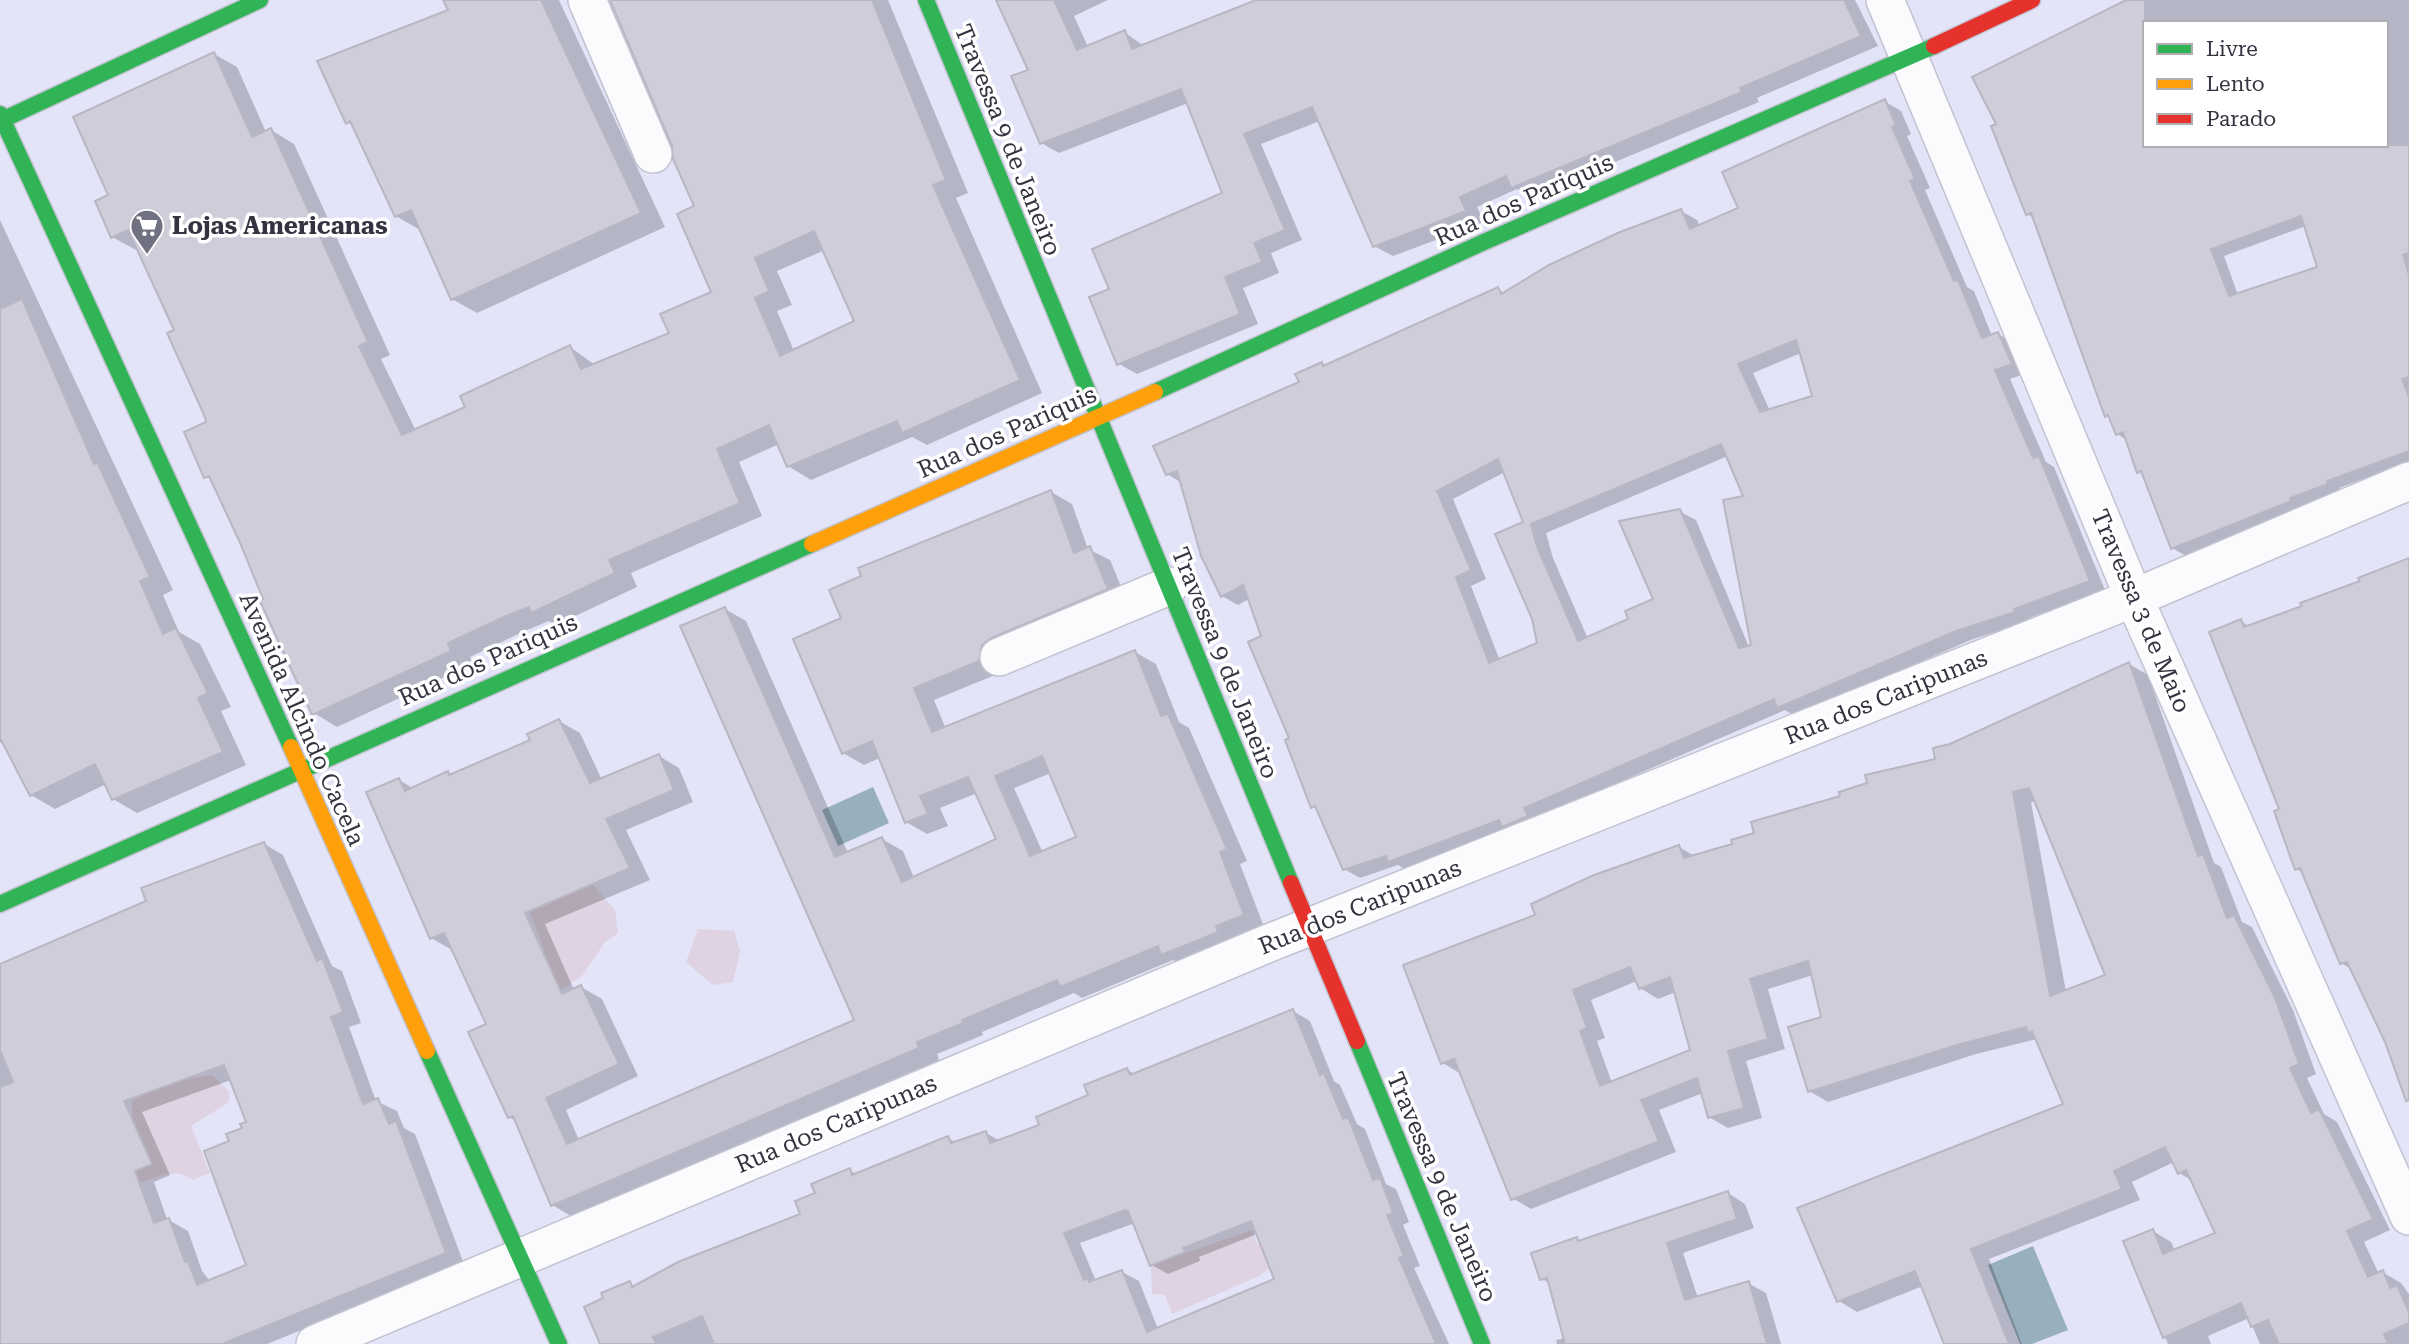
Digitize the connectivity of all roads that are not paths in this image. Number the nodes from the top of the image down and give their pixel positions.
1 (260, 0) edge
2 (587, 0) edge
3 (926, 0) edge
4 (1885, 0) edge
5 (2032, 0) edge
6 (1911, 57) junction
7 (1, 118) edge
8 (653, 154) dead end
9 (1097, 418) junction
10 (2409, 481) edge
11 (1170, 586) junction
12 (2134, 598) junction
13 (999, 657) dead end
14 (301, 768) junction
15 (0, 904) edge
16 (1309, 928) junction
17 (2409, 1216) edge
18 (520, 1257) junction
19 (315, 1344) edge
20 (559, 1344) edge
21 (1482, 1344) edge

1 - 7 main road
2 - 8 street
3 - 9 main road, Travessa 9 de Janeiro
4 - 6 street, Travessa 3 de Maio
5 - 6 main road, Rua dos Pariquis
6 - 9 main road, Rua dos Pariquis
6 - 12 street, Travessa 3 de Maio
7 - 14 main road, Avenida Alcindo Cacela
9 - 11 main road, Travessa 9 de Janeiro
9 - 14 main road, Rua dos Pariquis
10 - 12 street, Rua dos Caripunas
11 - 13 street
11 - 16 main road, Travessa 9 de Janeiro
12 - 16 street, Rua dos Caripunas
12 - 17 street, Travessa 3 de Maio
14 - 15 main road, Rua dos Pariquis
14 - 18 main road, Avenida Alcindo Cacela
16 - 18 street, Rua dos Caripunas
16 - 21 main road, Travessa 9 de Janeiro
18 - 19 street, Rua dos Caripunas
18 - 20 main road, Avenida Alcindo Cacela

